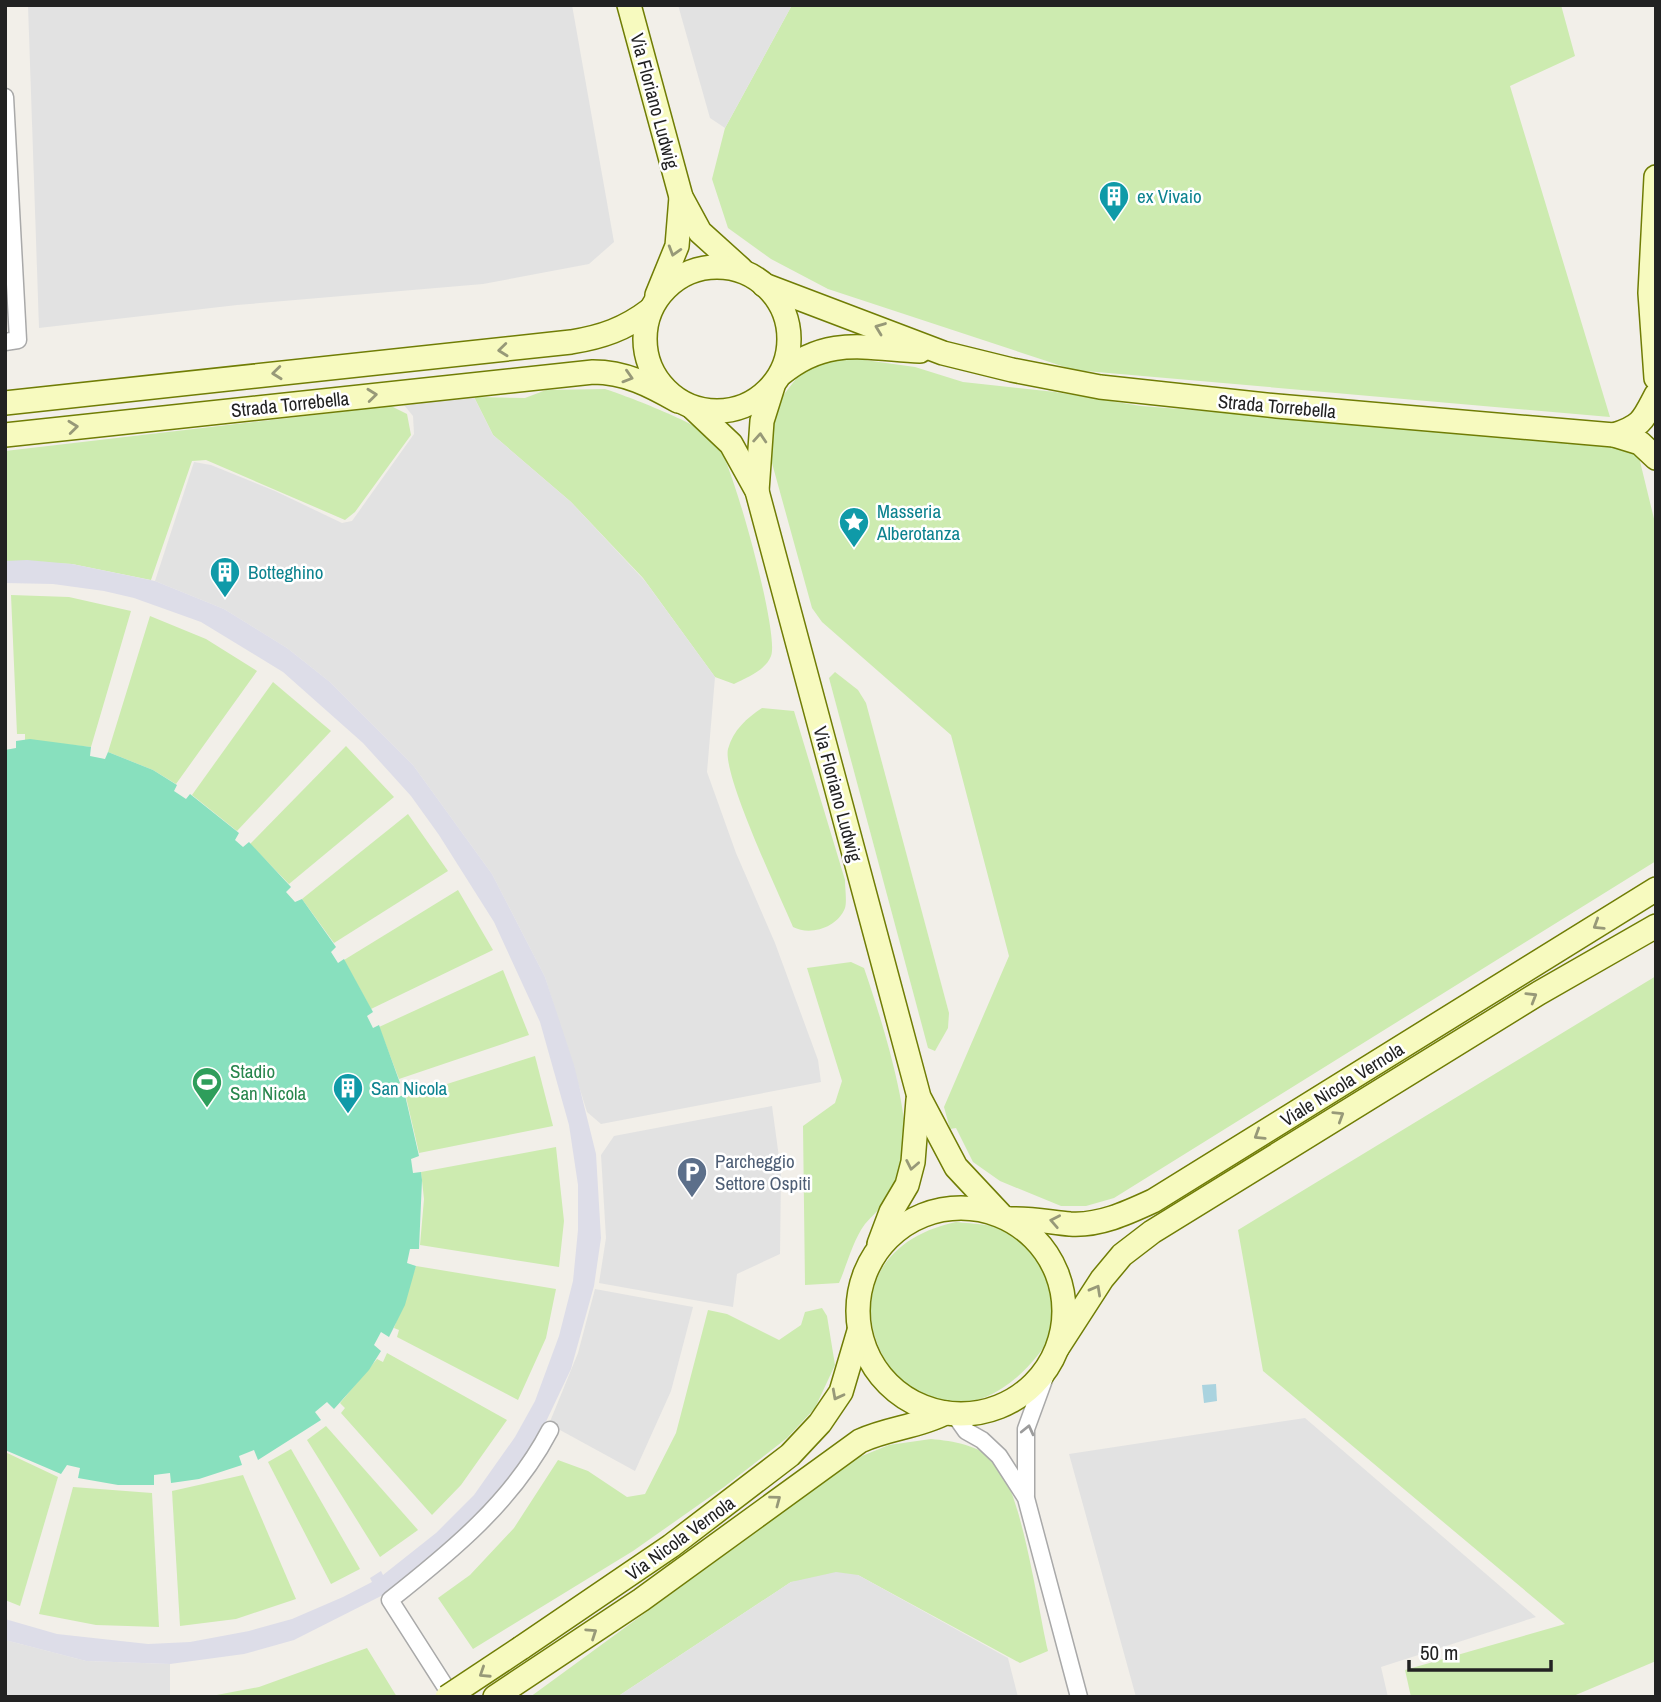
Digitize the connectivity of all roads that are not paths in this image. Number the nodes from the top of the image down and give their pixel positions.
1 (629, 5) edge
2 (5, 97) edge
3 (1656, 177) edge
4 (681, 197) junction
5 (745, 272) junction
6 (764, 285) junction
7 (652, 306) junction
8 (12, 341) edge
9 (943, 353) junction
10 (1656, 378) edge
11 (777, 380) junction
12 (1656, 395) edge
13 (5, 402) edge
14 (685, 405) junction
15 (5, 435) edge
16 (1614, 435) junction
17 (1656, 458) edge
18 (757, 491) junction
19 (1656, 888) edge
20 (1656, 926) edge
21 (919, 1097) junction
22 (1005, 1217) junction
23 (876, 1252) junction
24 (859, 1331) junction
25 (1054, 1356) junction
26 (949, 1413) junction
27 (550, 1430) dead end
28 (1026, 1498) junction
29 (450, 1697) edge
30 (495, 1697) edge
31 (1079, 1697) edge

1 - 4 main road, Via Floriano Ludwig
2 - 8 street
3 - 10 main road
4 - 5 main road
4 -> 7 main road
5 - 6 main road
5 - 7 main road
9 -> 6 main road
6 - 11 main road
7 -> 13 main road, Strada Torrebella
7 - 14 main road
9 - 11 main road
9 - 16 main road, Strada Torrebella
11 - 14 main road
18 -> 11 main road
12 - 16 main road
15 -> 14 main road, Strada Torrebella
14 - 18 main road
16 - 17 main road, Strada Torrebella
18 - 21 main road, Via Floriano Ludwig
19 -> 22 main road, Viale Nicola Vernola
25 -> 20 main road, Viale Nicola Vernola
21 - 22 main road
21 -> 23 main road
22 - 23 main road
22 - 25 main road
23 - 24 main road
24 - 26 main road
24 -> 29 main road, Via Nicola Vernola, bridge
25 - 26 main road
28 -> 25 street
26 - 28 street
30 -> 26 main road, Via Nicola Vernola
27 - 29 street
28 - 31 street

